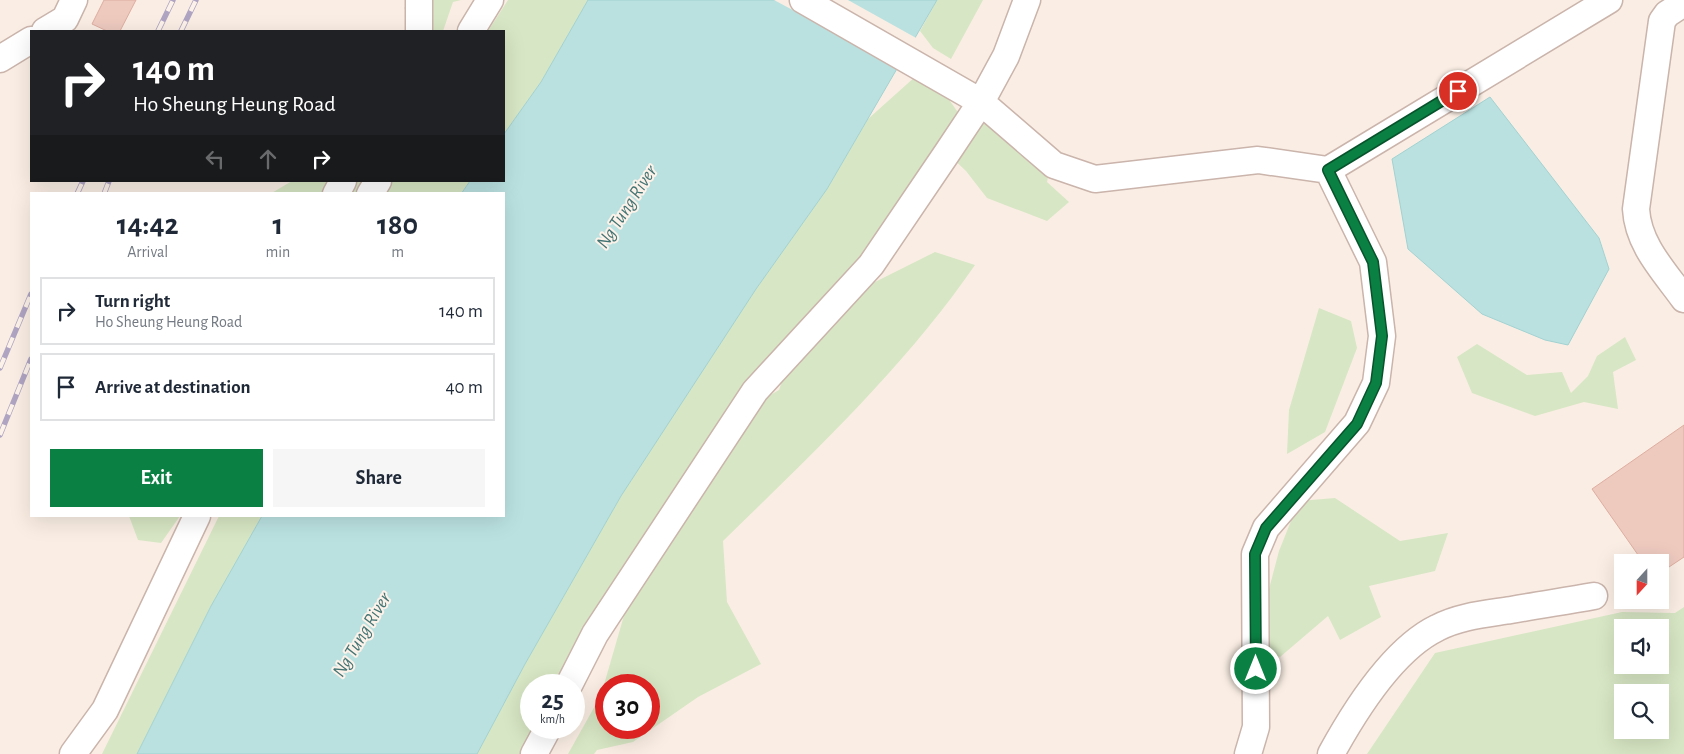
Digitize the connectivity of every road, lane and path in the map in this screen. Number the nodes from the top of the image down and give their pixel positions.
1 (74, 0) edge
2 (419, 0) edge
3 (490, 0) edge
4 (802, 0) edge
5 (1027, 0) edge
6 (1609, 0) edge
7 (1684, 3) edge
8 (47, 30) edge
9 (419, 30) edge
10 (472, 30) edge
11 (30, 41) edge
12 (0, 59) edge
13 (980, 102) junction
14 (1328, 170) junction
15 (1684, 299) edge
16 (197, 517) edge
17 (1594, 596) dead end
18 (575, 674) edge
19 (542, 739) edge
20 (73, 754) edge
21 (534, 754) edge
22 (1248, 754) edge
23 (1331, 754) edge

1 - 8 street
2 - 9 street
3 - 10 street
4 - 13 street
5 - 13 street
6 - 14 street
7 - 15 street
11 - 12 street
13 - 14 street
13 - 18 street
14 - 22 street
16 - 20 street
17 - 23 street
19 - 21 street

